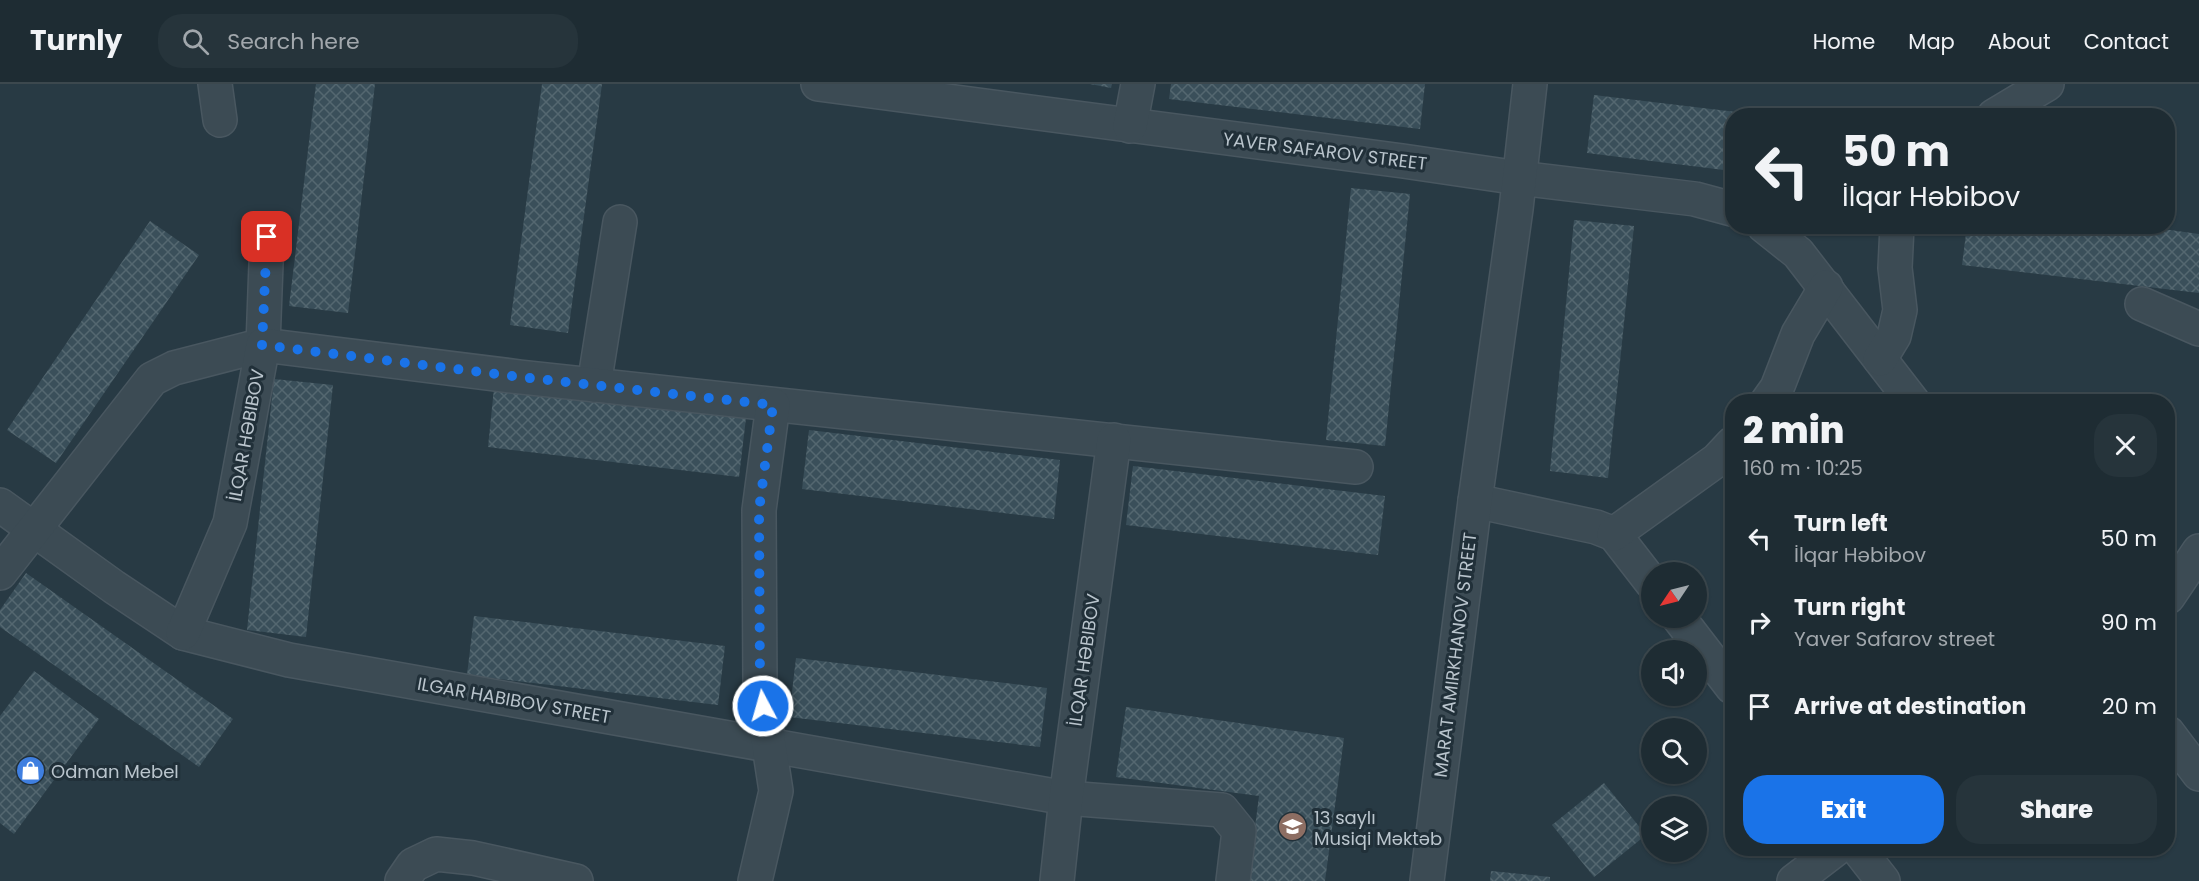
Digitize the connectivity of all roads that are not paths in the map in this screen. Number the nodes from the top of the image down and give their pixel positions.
1 (215, 84) edge
2 (1138, 84) edge
3 (1530, 84) edge
4 (2047, 84) edge
5 (830, 85) edge
6 (2007, 108) edge
7 (220, 120) dead end
8 (1130, 126) junction
9 (1519, 178) junction
10 (1725, 207) edge
11 (620, 222) dead end
12 (1774, 234) edge
13 (1897, 234) edge
14 (267, 237) dead end
15 (1826, 287) junction
16 (2142, 304) dead end
17 (2199, 329) edge
18 (262, 345) junction
19 (1880, 359) junction
20 (594, 385) junction
21 (1773, 394) edge
22 (1907, 394) edge
23 (773, 405) junction
24 (1114, 440) junction
25 (1725, 451) edge
26 (1356, 467) dead end
27 (1475, 501) junction
28 (0, 505) edge
29 (32, 529) junction
30 (1614, 534) junction
31 (2199, 551) edge
32 (1641, 569) edge
33 (0, 573) edge
34 (2175, 587) edge
35 (1687, 628) edge
36 (183, 633) junction
37 (1725, 678) edge
38 (2175, 742) edge
39 (769, 745) junction
40 (2199, 774) edge
41 (1066, 798) junction
42 (1827, 856) edge
43 (1863, 856) edge
44 (402, 881) edge
45 (576, 881) edge
46 (756, 881) edge
47 (1057, 881) edge
48 (1233, 881) edge
49 (1427, 881) edge
50 (1794, 881) edge
51 (1883, 881) edge

1 - 7 street
2 - 8 street
3 - 9 street, MARAT AMIRKHANOV STREET
4 - 6 street
5 - 8 street, YAVER SAFAROV STREET
8 - 9 street, YAVER SAFAROV STREET
9 - 10 street
9 - 27 street, MARAT AMIRKHANOV STREET
11 - 20 street
12 - 15 street
13 - 19 street
14 - 18 street
15 - 19 street
15 - 21 street
16 - 17 street
18 - 20 street, İLQAR HƏBIBOV
18 - 29 street
18 - 36 street, İLQAR HƏBIBOV
19 - 22 street
20 - 23 street, İLQAR HƏBIBOV
23 - 24 street, İLQAR HƏBIBOV
23 - 39 street
24 - 26 street, İLQAR HƏBIBOV
24 - 41 street, İLQAR HƏBIBOV
25 - 30 street
27 - 30 street
27 - 49 street, MARAT AMIRKHANOV STREET
28 - 29 street, ILGAR HABIBOV STREET
29 - 33 street
29 - 36 street, ILGAR HABIBOV STREET
30 - 32 street
31 - 34 street
35 - 37 street
36 - 39 street, ILGAR HABIBOV STREET
38 - 40 street
39 - 41 street, ILGAR HABIBOV STREET
39 - 46 street
41 - 47 street, İLQAR HƏBIBOV
41 - 48 street, ILGAR HABIBOV STREET
42 - 50 street
43 - 51 street
44 - 45 street

